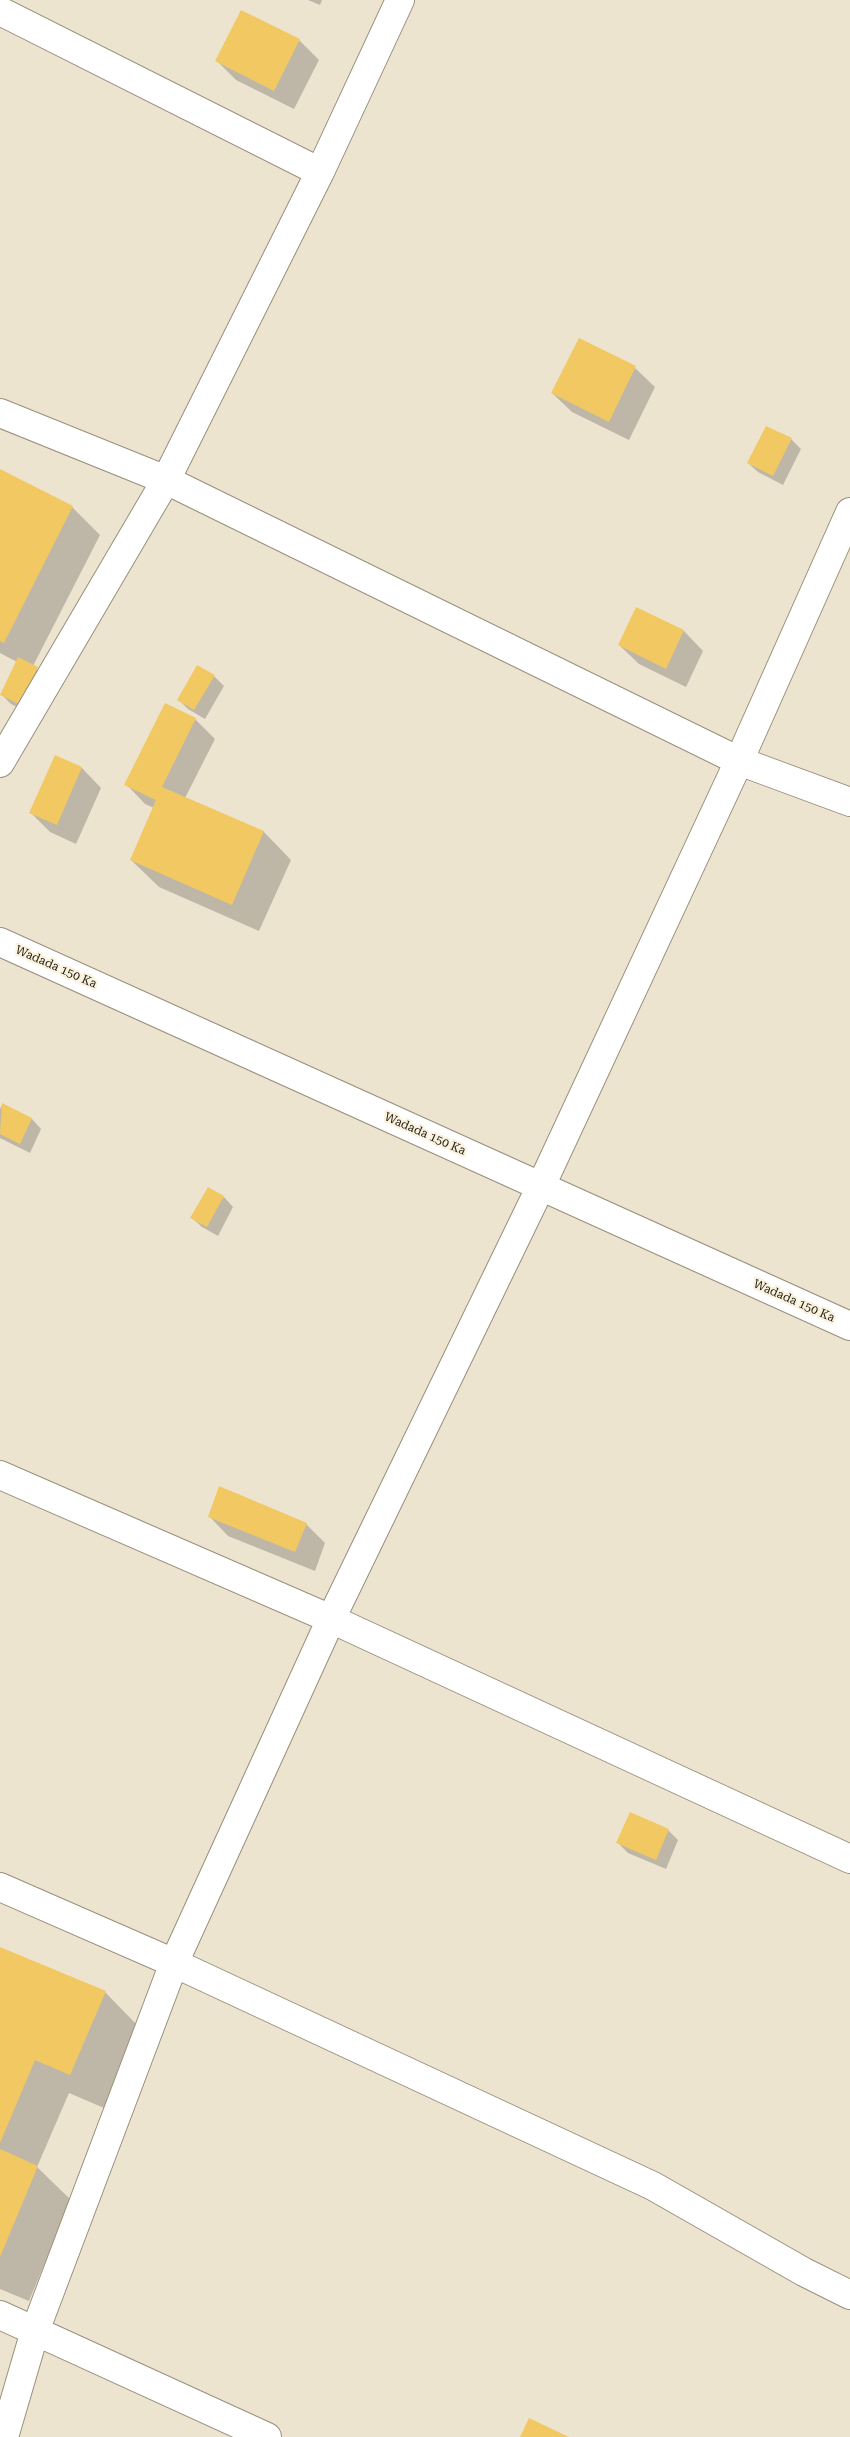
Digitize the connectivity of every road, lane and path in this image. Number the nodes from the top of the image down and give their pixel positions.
1 (400, 0) edge
2 (0, 11) edge
3 (320, 172) junction
4 (0, 413) edge
5 (166, 480) junction
6 (850, 512) edge
7 (739, 761) junction
8 (0, 763) edge
9 (850, 802) edge
10 (0, 942) edge
11 (541, 1186) junction
12 (850, 1326) edge
13 (0, 1475) edge
14 (331, 1619) junction
15 (850, 1859) edge
16 (0, 1887) edge
17 (174, 1963) junction
18 (850, 2294) edge
19 (0, 2315) edge
20 (35, 2331) junction
21 (4, 2437) edge
22 (267, 2437) edge

1 - 3 street
2 - 3 street
3 - 5 street
4 - 5 street
5 - 7 street
5 - 8 street
6 - 7 street
7 - 9 street
7 - 11 street
10 - 11 street, Wadada 150 Ka
11 - 12 street, Wadada 150 Ka
11 - 14 street
13 - 14 street
14 - 15 street
14 - 17 street
16 - 17 street
17 - 18 street
17 - 20 street
19 - 20 street
20 - 21 street
20 - 22 street

